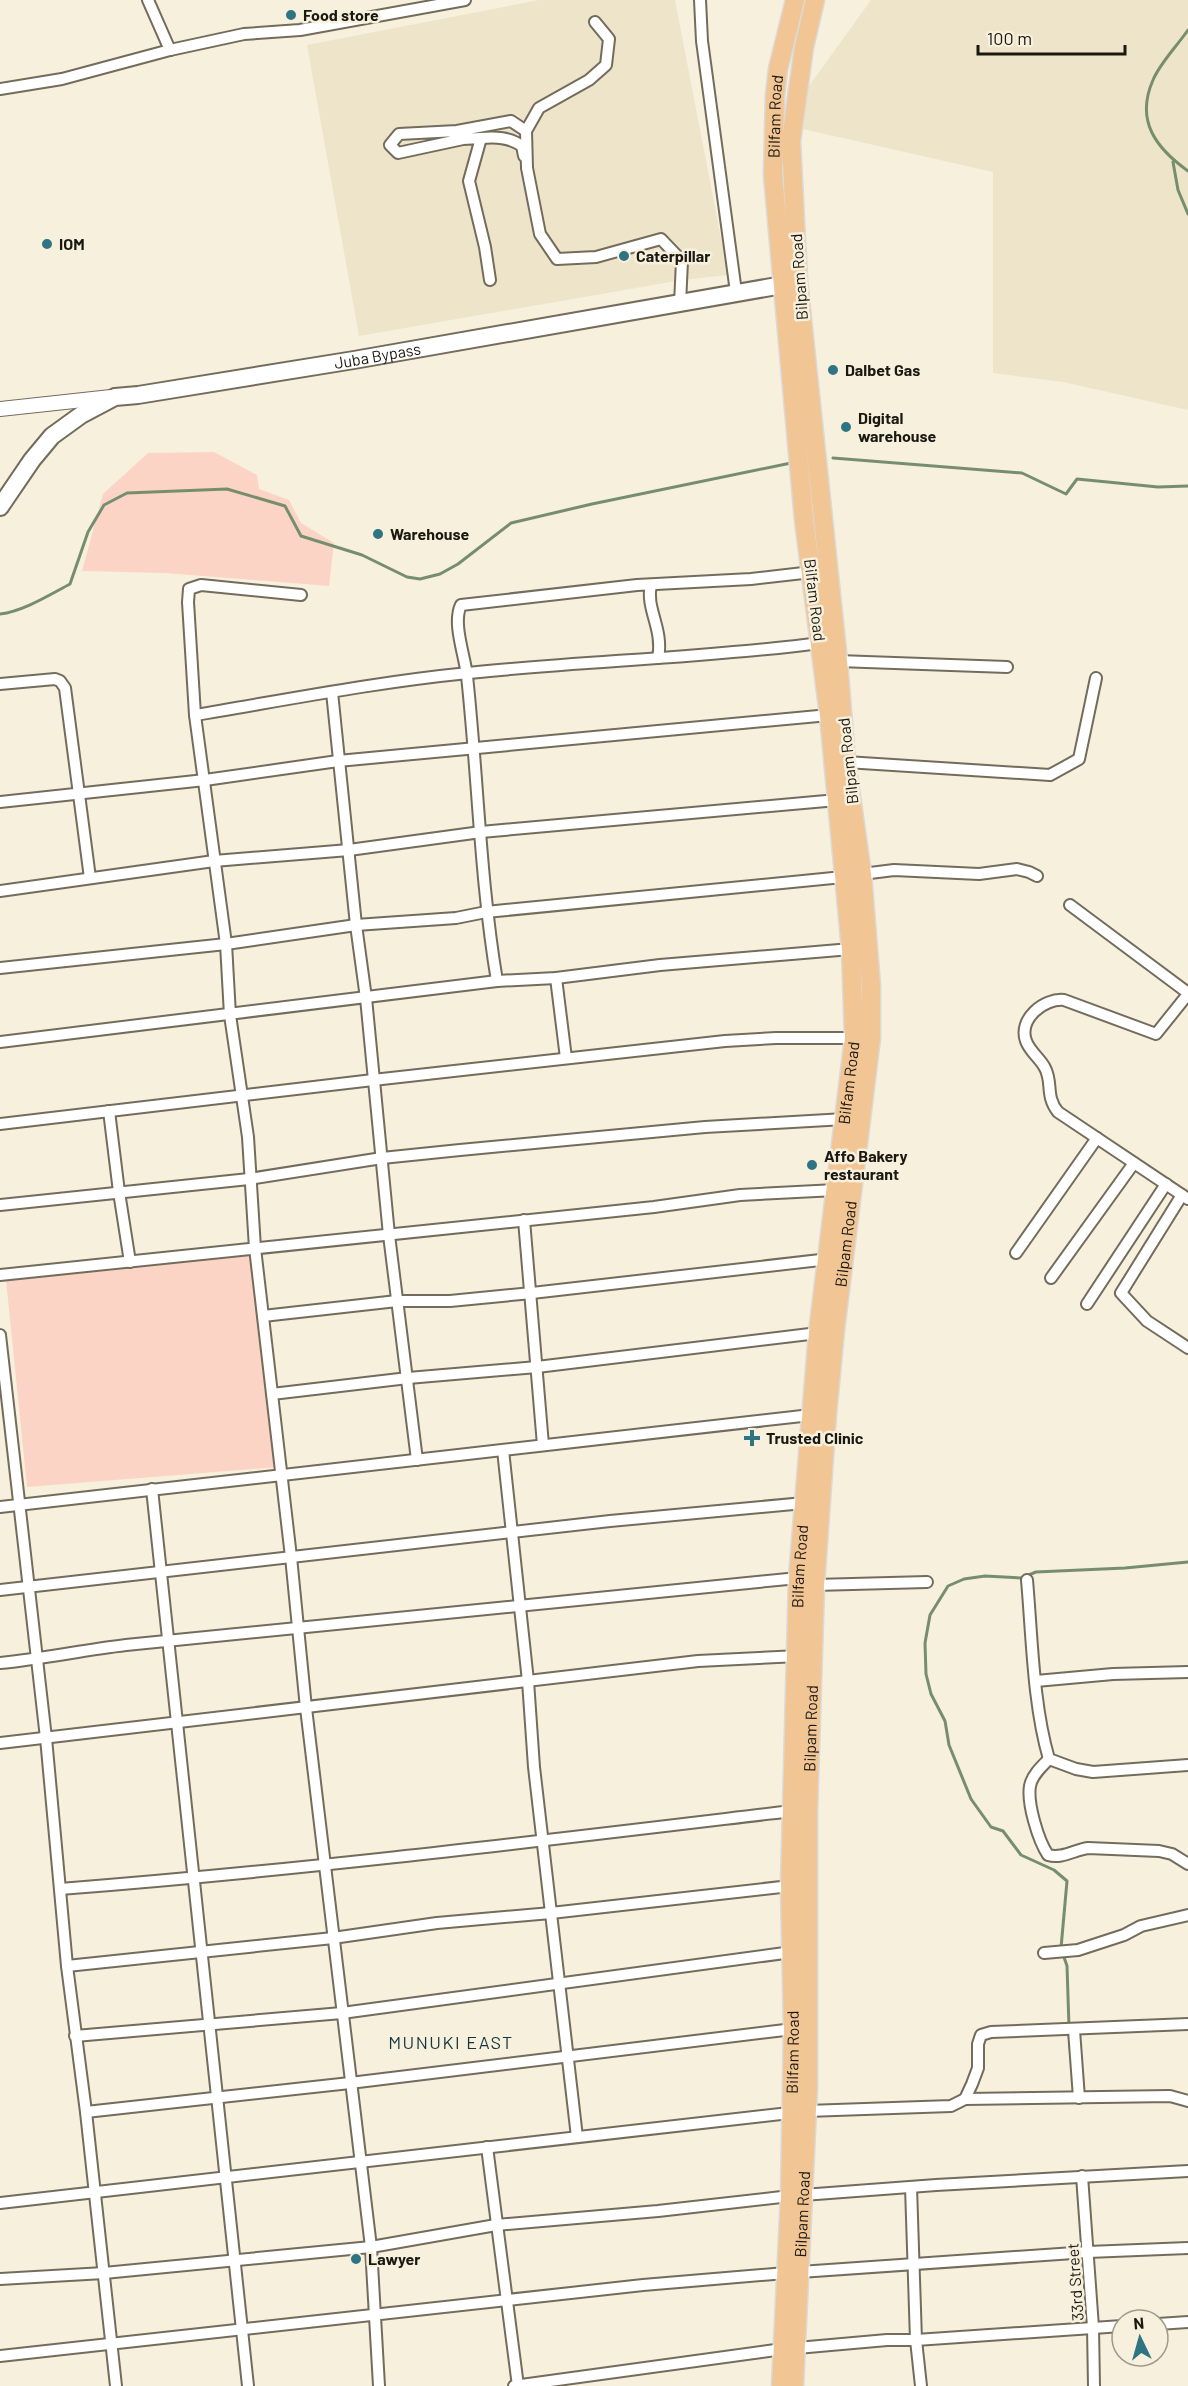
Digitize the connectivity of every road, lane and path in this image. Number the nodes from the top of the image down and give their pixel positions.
1 (148, 0) edge
2 (465, 0) edge
3 (700, 0) edge
4 (795, 0) edge
5 (815, 0) edge
6 (595, 22) dead end
7 (170, 50) junction
8 (0, 89) edge
9 (526, 131) junction
10 (481, 138) junction
11 (527, 168) junction
12 (490, 280) dead end
13 (798, 281) junction
14 (736, 292) junction
15 (680, 304) junction
16 (115, 397) junction
17 (0, 409) edge
18 (0, 507) edge
19 (812, 572) junction
20 (651, 585) junction
21 (301, 595) dead end
22 (820, 643) junction
23 (658, 658) junction
24 (838, 661) junction
25 (1006, 667) dead end
26 (467, 673) junction
27 (1096, 678) dead end
28 (0, 684) edge
29 (332, 692) junction
30 (195, 715) junction
31 (830, 715) junction
32 (474, 749) junction
33 (338, 761) junction
34 (846, 762) junction
35 (205, 780) junction
36 (78, 793) junction
37 (837, 800) junction
38 (0, 802) edge
39 (481, 832) junction
40 (349, 850) junction
41 (214, 861) junction
42 (862, 874) junction
43 (1037, 876) dead end
44 (843, 877) junction
45 (90, 878) junction
46 (0, 891) edge
47 (1070, 905) dead end
48 (486, 912) junction
49 (356, 926) junction
50 (226, 944) junction
51 (851, 949) junction
52 (0, 968) edge
53 (556, 978) junction
54 (497, 981) junction
55 (1188, 994) edge
56 (366, 998) junction
57 (230, 1015) junction
58 (863, 1038) junction
59 (0, 1042) edge
60 (566, 1058) junction
61 (373, 1080) junction
62 (242, 1095) junction
63 (110, 1111) junction
64 (845, 1119) junction
65 (0, 1124) edge
66 (1097, 1138) junction
67 (382, 1158) junction
68 (1134, 1163) junction
69 (249, 1179) junction
70 (1166, 1184) junction
71 (836, 1190) junction
72 (119, 1192) junction
73 (1185, 1197) edge
74 (0, 1205) edge
75 (524, 1220) junction
76 (389, 1235) junction
77 (255, 1248) junction
78 (1016, 1253) dead end
79 (829, 1259) junction
80 (130, 1262) junction
81 (0, 1275) edge
82 (1051, 1278) dead end
83 (532, 1293) junction
84 (397, 1301) junction
85 (1087, 1304) dead end
86 (263, 1316) junction
87 (818, 1333) junction
88 (0, 1335) edge
89 (1188, 1348) edge
90 (1, 1355) edge
91 (537, 1367) junction
92 (408, 1377) junction
93 (272, 1394) junction
94 (811, 1415) junction
95 (5, 1428) edge
96 (543, 1445) junction
97 (503, 1450) junction
98 (417, 1460) junction
99 (281, 1475) junction
100 (152, 1490) junction
101 (804, 1503) junction
102 (20, 1505) junction
103 (0, 1507) edge
104 (513, 1532) junction
105 (291, 1557) junction
106 (161, 1571) junction
107 (798, 1578) junction
108 (1027, 1580) dead end
109 (927, 1582) dead end
110 (815, 1585) junction
111 (27, 1587) junction
112 (0, 1590) edge
113 (520, 1603) junction
114 (298, 1627) junction
115 (168, 1641) junction
116 (804, 1656) junction
117 (36, 1660) junction
118 (0, 1664) edge
119 (1188, 1672) edge
120 (528, 1681) junction
121 (1036, 1681) junction
122 (306, 1708) junction
123 (177, 1722) junction
124 (46, 1738) junction
125 (0, 1743) edge
126 (1049, 1759) junction
127 (1188, 1765) edge
128 (792, 1811) junction
129 (544, 1840) junction
130 (1188, 1864) edge
131 (324, 1865) junction
132 (194, 1879) junction
133 (790, 1886) junction
134 (60, 1889) junction
135 (551, 1913) junction
136 (1188, 1915) edge
137 (333, 1938) junction
138 (202, 1951) junction
139 (792, 1952) junction
140 (1044, 1953) dead end
141 (67, 1966) junction
142 (560, 1985) junction
143 (342, 2013) junction
144 (1188, 2024) edge
145 (210, 2026) junction
146 (793, 2029) junction
147 (1074, 2030) junction
148 (75, 2036) junction
149 (568, 2057) junction
150 (350, 2083) junction
151 (217, 2096) junction
152 (1079, 2098) junction
153 (965, 2099) junction
154 (1188, 2101) edge
155 (86, 2112) junction
156 (799, 2112) junction
157 (577, 2138) junction
158 (487, 2147) junction
159 (360, 2163) junction
160 (1188, 2171) edge
161 (1082, 2176) junction
162 (226, 2177) junction
163 (911, 2187) junction
164 (95, 2193) junction
165 (796, 2195) junction
166 (0, 2203) edge
167 (496, 2225) junction
168 (372, 2247) junction
169 (1188, 2248) edge
170 (1088, 2252) junction
171 (235, 2261) junction
172 (912, 2264) junction
173 (793, 2272) junction
174 (104, 2273) junction
175 (0, 2279) edge
176 (507, 2299) junction
177 (375, 2315) junction
178 (1188, 2322) edge
179 (1170, 2323) edge
180 (1110, 2326) edge
181 (1093, 2327) junction
182 (242, 2331) junction
183 (916, 2340) junction
184 (111, 2345) junction
185 (790, 2348) junction
186 (0, 2356) edge
187 (116, 2386) edge
188 (248, 2386) edge
189 (379, 2386) edge
190 (517, 2386) edge
191 (781, 2386) edge
192 (794, 2386) edge
193 (921, 2386) edge
194 (1094, 2386) edge

1 - 7 street
2 - 7 street
3 - 14 street
4 - 19 main road, Bilfam Road
5 - 13 main road, Bilpam Road
6 - 9 street
7 - 8 street
9 - 10 street
9 - 11 street
10 - 11 street
10 - 12 street
11 - 15 street
13 - 14 main road, Juba Bypass
13 - 24 main road, Bilpam Road
14 - 15 main road, Juba Bypass
15 - 16 main road, Juba Bypass
16 - 17 street
16 - 18 main road, Juba Bypass
19 - 20 street
19 - 22 main road, Bilfam Road
20 - 23 street
20 - 26 street
21 - 30 street
22 - 23 street
22 - 31 main road, Bilfam Road
23 - 26 street
24 - 25 street
24 - 34 main road, Bilpam Road
26 - 29 street
26 - 32 street
27 - 34 street
28 - 36 street
29 - 30 street
29 - 33 street
30 - 35 street
31 - 32 street
31 - 37 main road, Bilfam Road
32 - 33 street
32 - 39 street
33 - 35 street
33 - 40 street
34 - 42 main road, Bilpam Road
35 - 36 street
35 - 41 street
36 - 38 street
36 - 45 street
37 - 39 street
37 - 44 main road, Bilfam Road
39 - 40 street
39 - 48 street
40 - 41 street
40 - 49 street
41 - 45 street
41 - 50 street
42 - 43 street
42 - 58 main road, Bilpam Road
44 - 48 street
44 - 51 main road, Bilfam Road
45 - 46 street
47 - 55 street
48 - 49 street
48 - 54 street
49 - 50 street
49 - 56 street
50 - 52 street
50 - 57 street
51 - 53 street
51 - 58 main road, Bilfam Road
53 - 54 street
53 - 60 street
54 - 56 street
55 - 66 street
56 - 57 street
56 - 61 street
57 - 59 street
57 - 62 street
58 - 60 street
58 - 64 main road, Bilfam Road
58 - 110 main road, Bilpam Road
60 - 61 street
61 - 62 street
61 - 67 street
62 - 63 street
62 - 69 street
63 - 65 street
63 - 72 street
64 - 67 street
64 - 71 main road, Bilfam Road
66 - 68 street
66 - 78 street
67 - 69 street
67 - 76 street
68 - 70 street
68 - 82 street
69 - 72 street
69 - 77 street
70 - 73 street
70 - 85 street
71 - 75 street
71 - 79 main road, Bilfam Road
72 - 74 street
72 - 80 street
73 - 89 street
75 - 76 street
75 - 83 street
76 - 77 street
76 - 84 street
77 - 80 street
77 - 86 street
79 - 83 street
79 - 87 main road, Bilfam Road
80 - 81 street
83 - 84 street
83 - 91 street
84 - 86 street
84 - 92 street
86 - 93 street
87 - 91 street
87 - 94 main road, Bilfam Road
88 - 90 street
90 - 95 street
91 - 92 street
91 - 96 street
92 - 93 street
92 - 98 street
93 - 99 street
94 - 96 street
94 - 101 main road, Bilfam Road
95 - 102 street
96 - 97 street
97 - 98 street
97 - 104 street
98 - 99 street
99 - 100 street
99 - 105 street
100 - 102 street
100 - 106 street
101 - 104 street
101 - 107 main road, Bilfam Road
102 - 103 street
102 - 111 street
104 - 105 street
104 - 113 street
105 - 106 street
105 - 114 street
106 - 111 street
106 - 115 street
107 - 113 street
107 - 116 main road, Bilfam Road
108 - 121 street
109 - 110 street
110 - 116 main road, Bilpam Road
111 - 112 street
111 - 117 street
113 - 114 street
113 - 120 street
114 - 115 street
114 - 122 street
115 - 117 street
115 - 123 street
116 - 120 street
116 - 128 main road, Bilfam Road
116 - 156 main road, Bilpam Road
117 - 118 street
117 - 124 street
119 - 121 street
120 - 122 street
120 - 129 street
121 - 126 street
122 - 123 street
122 - 131 street
123 - 124 street
123 - 132 street
124 - 125 street
124 - 134 street
126 - 127 street
126 - 130 street
128 - 129 street
128 - 133 main road, Bilfam Road
129 - 131 street
129 - 135 street
131 - 132 street
131 - 137 street
132 - 134 street
132 - 138 street
133 - 135 street
133 - 139 main road, Bilfam Road
134 - 141 street
135 - 137 street
135 - 142 street
136 - 140 street
137 - 138 street
137 - 143 street
138 - 141 street
138 - 145 street
139 - 142 street
139 - 146 main road, Bilfam Road
141 - 148 street
142 - 143 street
142 - 149 street
143 - 145 street
143 - 150 street
144 - 147 street
145 - 148 street
145 - 151 street
146 - 149 street
146 - 156 main road, Bilfam Road
147 - 152 street
147 - 153 street
148 - 155 street
149 - 150 street
149 - 157 street
150 - 151 street
150 - 159 street
151 - 155 street
151 - 162 street
152 - 153 street
152 - 154 street
153 - 156 street
155 - 164 street
156 - 157 street
156 - 165 main road, Bilpam Road
157 - 158 street
158 - 159 street
158 - 167 street
159 - 162 street
159 - 168 street
160 - 161 street
161 - 163 street
161 - 170 street, 33rd Street
162 - 164 street
162 - 171 street
163 - 165 street
163 - 172 street
164 - 166 street
164 - 174 street
165 - 167 street
165 - 173 main road, Bilpam Road
167 - 168 street
167 - 176 street
168 - 171 street
168 - 177 street
169 - 170 street
170 - 172 street
170 - 181 street, 33rd Street
171 - 174 street
171 - 182 street
172 - 173 street
172 - 183 street
173 - 176 street
173 - 185 main road, Bilpam Road
174 - 175 street
174 - 184 street
176 - 177 street
176 - 190 street
177 - 182 street
177 - 189 street
178 - 179 street
180 - 181 street
181 - 183 street
181 - 194 street, 33rd Street
182 - 184 street
182 - 188 street
183 - 185 street
183 - 193 street
184 - 186 street
184 - 187 street
185 - 190 street
185 - 191 main road
185 - 192 main road, Bilpam Road

